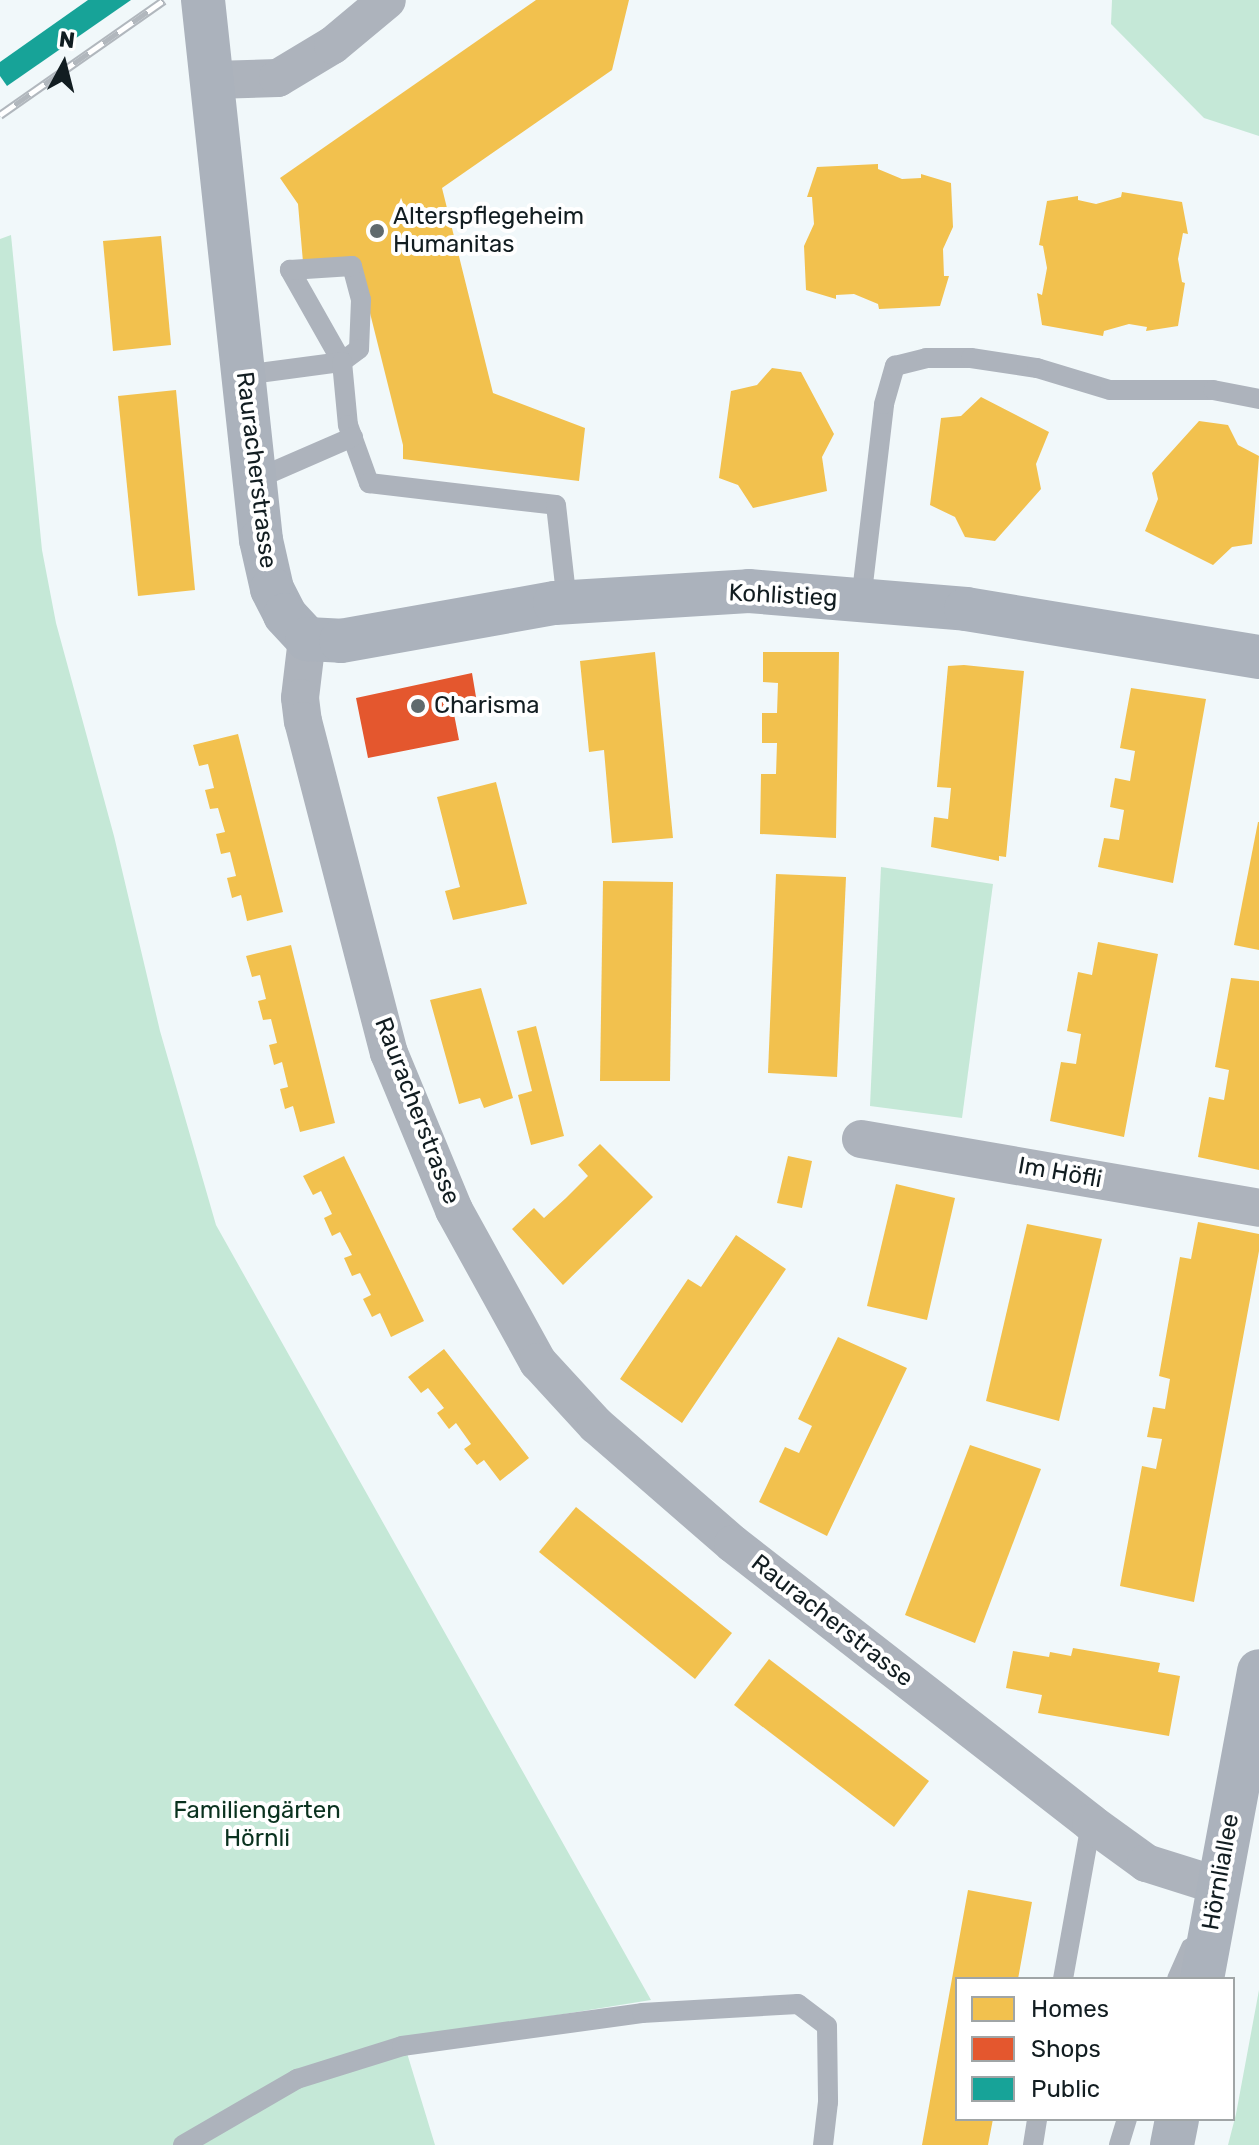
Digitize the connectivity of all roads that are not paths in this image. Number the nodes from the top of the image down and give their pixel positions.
1 (203, 0) edge
2 (387, 0) edge
3 (213, 80) junction
4 (342, 362) junction
5 (243, 375) junction
6 (1259, 399) edge
7 (353, 437) junction
8 (254, 480) junction
9 (861, 601) junction
10 (567, 603) junction
11 (307, 639) junction
12 (1259, 657) edge
13 (861, 1139) dead end
14 (1259, 1208) edge
15 (1259, 1671) edge
16 (1091, 1823) junction
17 (1219, 1886) junction
18 (1063, 1977) edge
19 (1178, 1977) edge
20 (1202, 1977) edge
21 (1037, 2121) edge
22 (1126, 2121) edge
23 (1177, 2121) edge
24 (183, 2145) edge
25 (823, 2145) edge
26 (1033, 2145) edge
27 (1119, 2145) edge
28 (1172, 2145) edge

1 - 3 street, Rauracherstrasse
2 - 3 street
3 - 5 street, Rauracherstrasse
4 - 4 lane
4 - 5 lane
4 - 7 lane
5 - 8 street, Rauracherstrasse
6 - 9 lane
7 - 8 lane
7 - 10 lane
8 - 11 street, Rauracherstrasse
9 - 10 street, Kohlistieg
9 - 12 street, Kohlistieg
10 - 11 street, Kohlistieg
11 - 16 street, Rauracherstrasse
13 - 14 street, Im Höfli
15 - 17 street, Hörnliallee
16 - 17 street, Rauracherstrasse
16 - 18 lane
17 - 19 lane
17 - 20 street, Hörnliallee
21 - 26 lane
22 - 27 lane
23 - 28 street
24 - 25 lane

